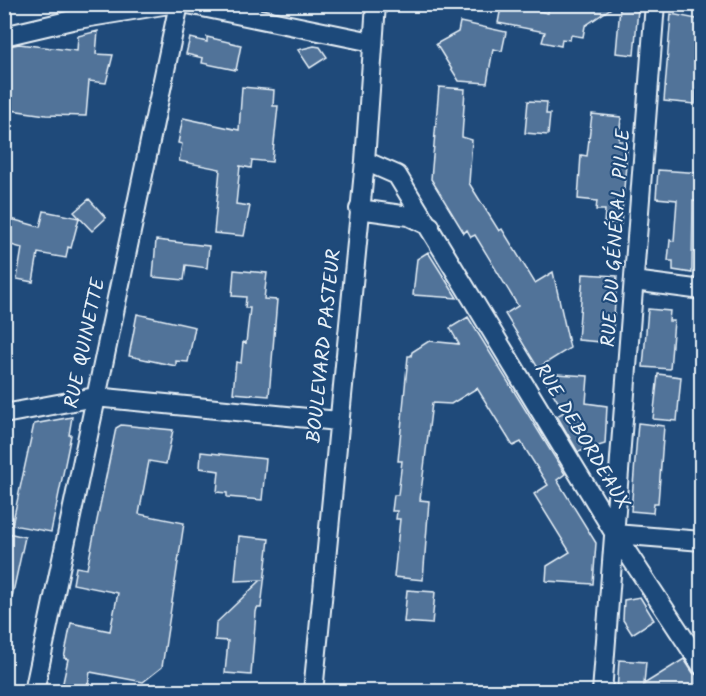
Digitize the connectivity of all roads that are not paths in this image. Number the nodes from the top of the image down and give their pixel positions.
1 (169, 4) edge
2 (179, 4) edge
3 (188, 4) edge
4 (376, 4) edge
5 (655, 4) edge
6 (4, 36) edge
7 (372, 42) junction
8 (365, 162) junction
9 (359, 209) junction
10 (431, 227) junction
11 (634, 281) junction
12 (702, 290) edge
13 (95, 397) junction
14 (4, 414) edge
15 (338, 421) junction
16 (619, 475) junction
17 (590, 491) junction
18 (615, 534) junction
19 (702, 541) edge
20 (702, 666) edge
21 (34, 692) edge
22 (313, 692) edge
23 (602, 692) edge

1 - 6 street
2 - 13 street, RUE QUINETTE
3 - 7 street
4 - 7 street, BOULEVARD PASTEUR
5 - 11 street, RUE DU GÉNÉRAL PILLE
7 - 8 street, BOULEVARD PASTEUR
8 - 9 street, BOULEVARD PASTEUR
8 - 10 street, RUE DEBORDEAUX
9 - 10 street
9 - 15 street, BOULEVARD PASTEUR
10 - 17 street, RUE DEBORDEAUX
11 - 12 street
11 - 16 street, RUE DU GÉNÉRAL PILLE
13 - 14 street
13 - 15 street
13 - 21 street, RUE QUINETTE
15 - 22 street, BOULEVARD PASTEUR
16 - 17 street
16 - 18 street, RUE DU GÉNÉRAL PILLE
17 - 18 street, RUE DEBORDEAUX
18 - 19 street
18 - 20 street, RUE DEBORDEAUX
18 - 23 street, RUE DU GÉNÉRAL PILLE

